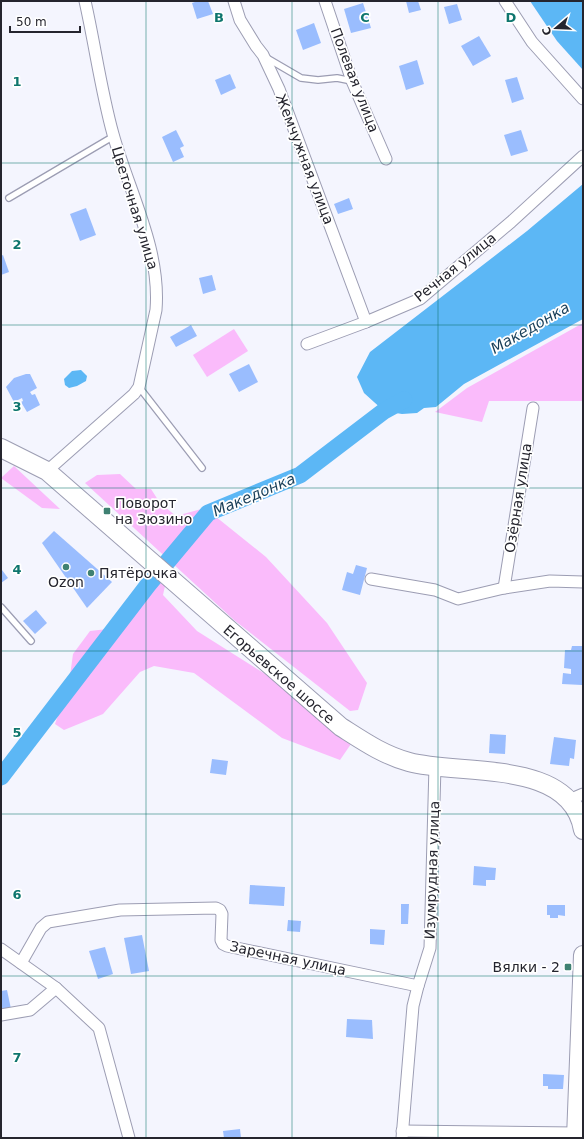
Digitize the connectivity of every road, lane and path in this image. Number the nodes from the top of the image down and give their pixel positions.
1 (85, 1) edge
2 (234, 1) edge
3 (325, 1) edge
4 (505, 1) edge
5 (263, 55) junction
6 (352, 81) junction
7 (583, 99) edge
8 (114, 136) junction
9 (583, 156) edge
10 (386, 159) dead end
11 (9, 198) dead end
12 (366, 322) junction
13 (307, 344) dead end
14 (138, 387) junction
15 (533, 408) dead end
16 (1, 448) edge
17 (202, 468) dead end
18 (47, 471) junction
19 (371, 579) dead end
20 (583, 582) edge
21 (504, 588) junction
22 (1, 607) edge
23 (31, 641) dead end
24 (435, 766) junction
25 (576, 797) edge
26 (583, 830) edge
27 (1, 949) edge
28 (583, 955) edge
29 (21, 963) junction
30 (418, 986) junction
31 (56, 988) junction
32 (1, 1015) edge
33 (580, 1084) edge
34 (402, 1135) edge
35 (576, 1136) edge
36 (129, 1138) edge

1 - 8 street, Цветочная улица
2 - 5 street, Жемчужная улица
3 - 6 street, Полевая улица
4 - 7 street
5 - 6 lane
5 - 12 street, Жемчужная улица
6 - 10 street, Полевая улица
8 - 11 lane
8 - 14 street, Цветочная улица
9 - 12 street, Речная улица
12 - 13 street, Речная улица
14 - 17 lane
14 - 18 street, Цветочная улица
15 - 21 street, Озёрная улица
16 - 18 main road, Егорьевское шоссе
18 - 24 main road, Егорьевское шоссе
19 - 21 street
20 - 21 street
22 - 23 lane
24 - 25 main road, Егорьевское шоссе
24 - 30 street, Изумрудная улица
25 - 26 main road, Егорьевское шоссе
27 - 29 street
28 - 33 main road
29 - 30 street, Заречная улица
29 - 31 street
30 - 34 street, Изумрудная улица
31 - 32 street
31 - 36 street
33 - 35 main road
34 - 35 street

